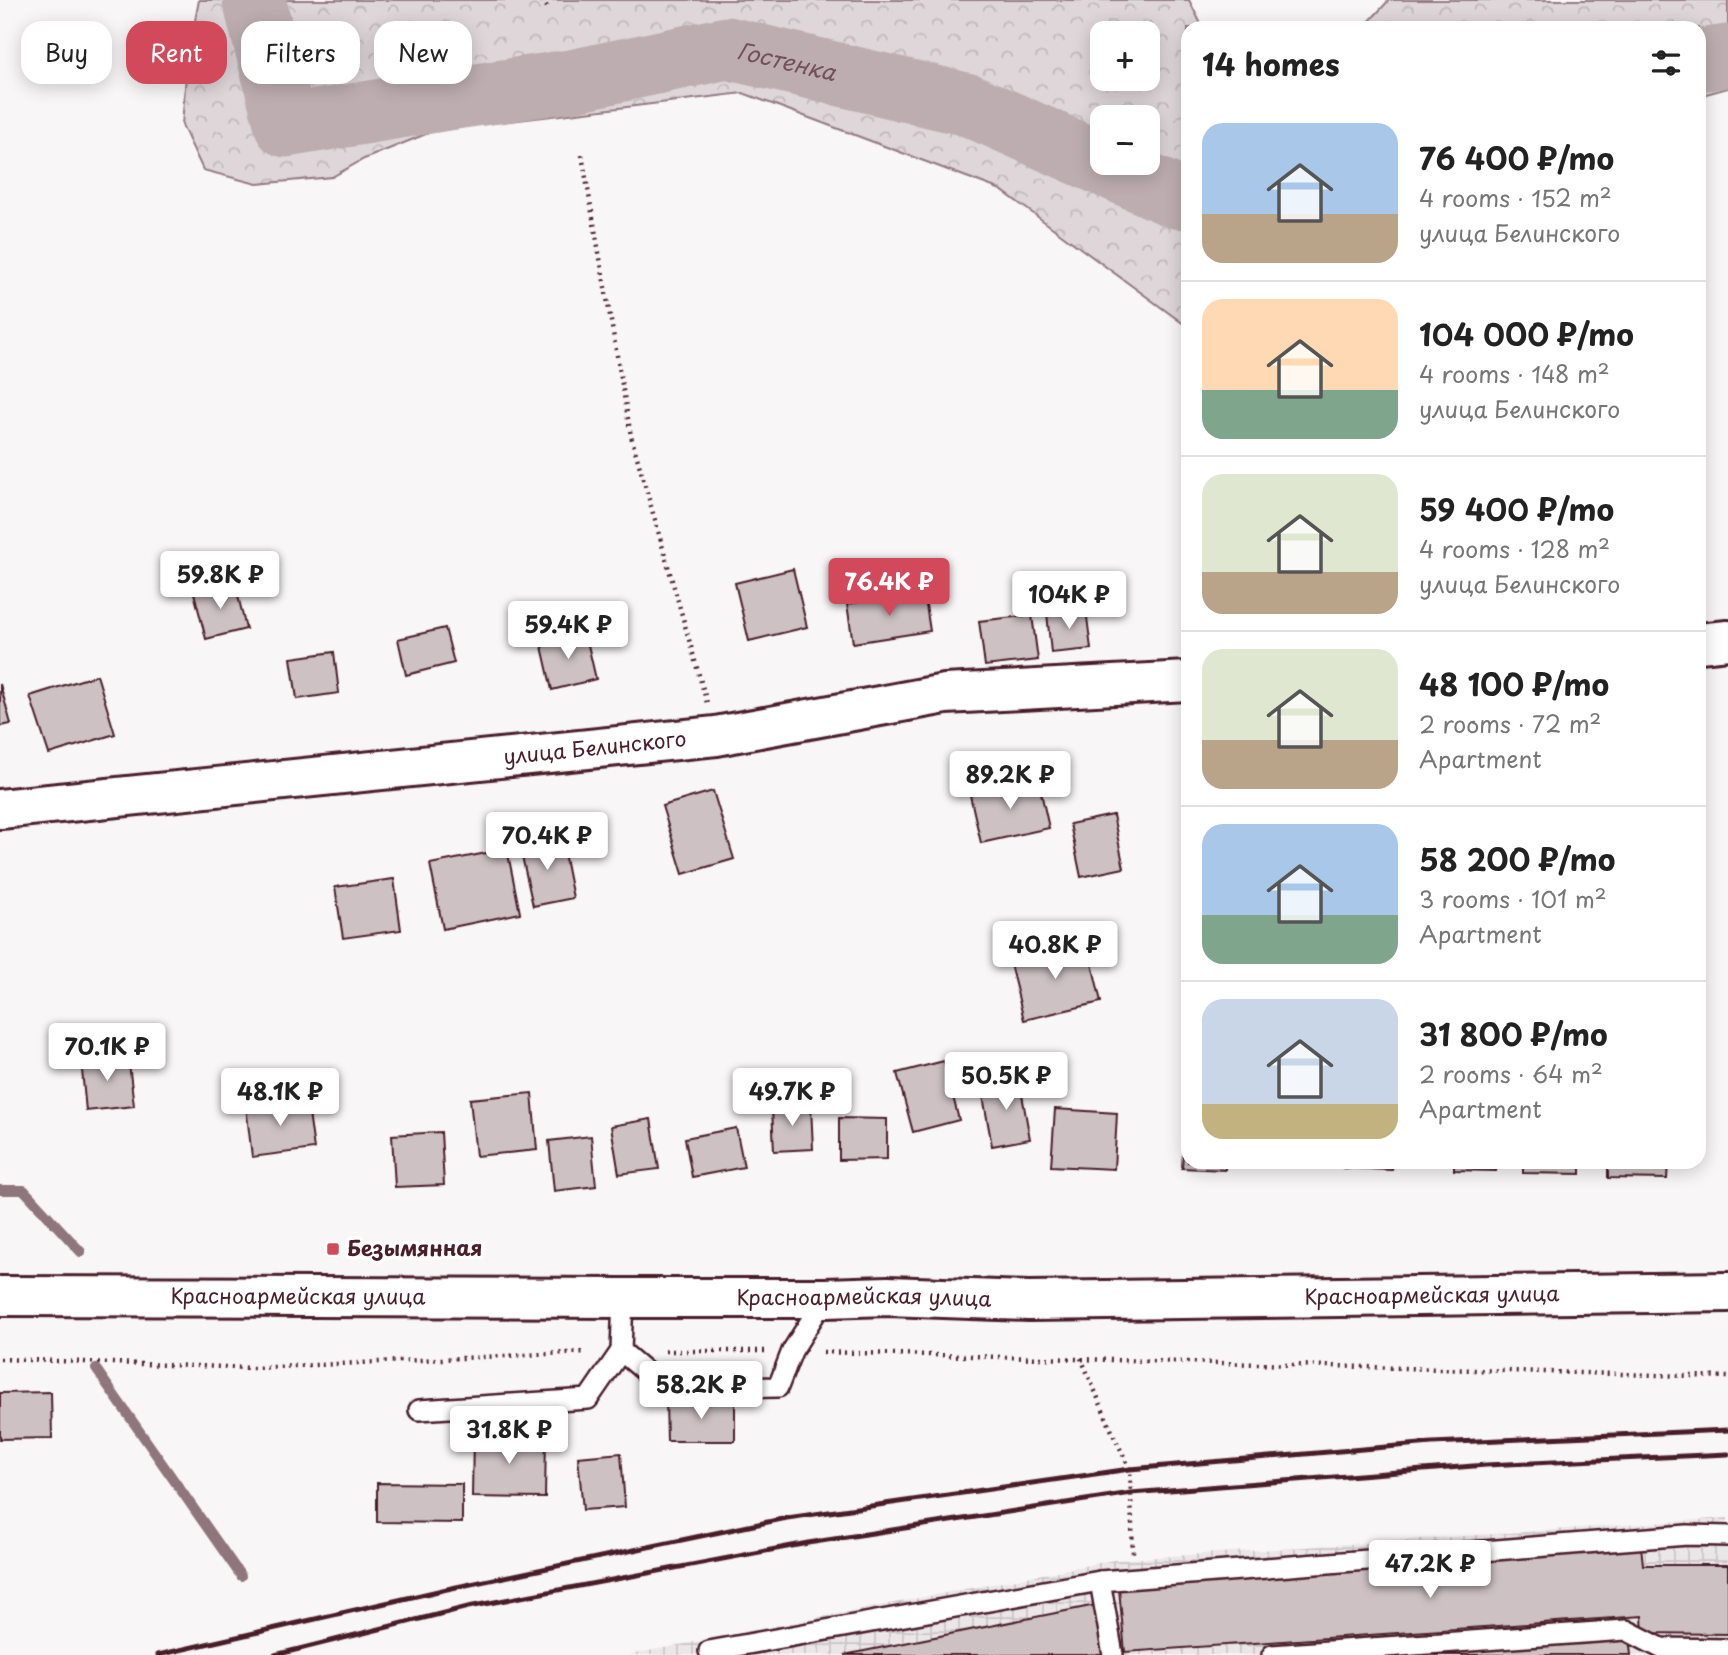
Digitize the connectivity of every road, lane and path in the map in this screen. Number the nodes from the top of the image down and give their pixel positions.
1 (542, 0) edge
2 (547, 7) dead end
3 (582, 155) dead end
4 (1728, 640) edge
5 (1706, 642) edge
6 (1181, 681) edge
7 (716, 736) junction
8 (0, 809) edge
9 (1728, 1292) edge
10 (0, 1296) edge
11 (622, 1298) junction
12 (825, 1298) junction
13 (621, 1351) junction
14 (792, 1351) junction
15 (1081, 1358) junction
16 (0, 1359) edge
17 (1728, 1377) edge
18 (419, 1410) dead end
19 (1728, 1536) edge
20 (1133, 1578) junction
21 (1100, 1581) junction
22 (1728, 1649) edge
23 (709, 1651) dead end
24 (1113, 1655) edge
25 (1272, 1655) edge

1 - 2 path
3 - 7 path
4 - 5 main road
6 - 7 main road, улица Белинского
7 - 8 main road, улица Белинского
9 - 12 main road, Красноармейская улица
10 - 11 main road, Красноармейская улица
11 - 12 main road, Красноармейская улица
11 - 13 lane
12 - 14 lane
13 - 14 path
13 - 14 lane
13 - 16 path
13 - 18 lane
14 - 15 path
15 - 17 path
15 - 20 path
19 - 20 lane
20 - 21 lane
21 - 23 lane
21 - 24 lane
22 - 25 lane

